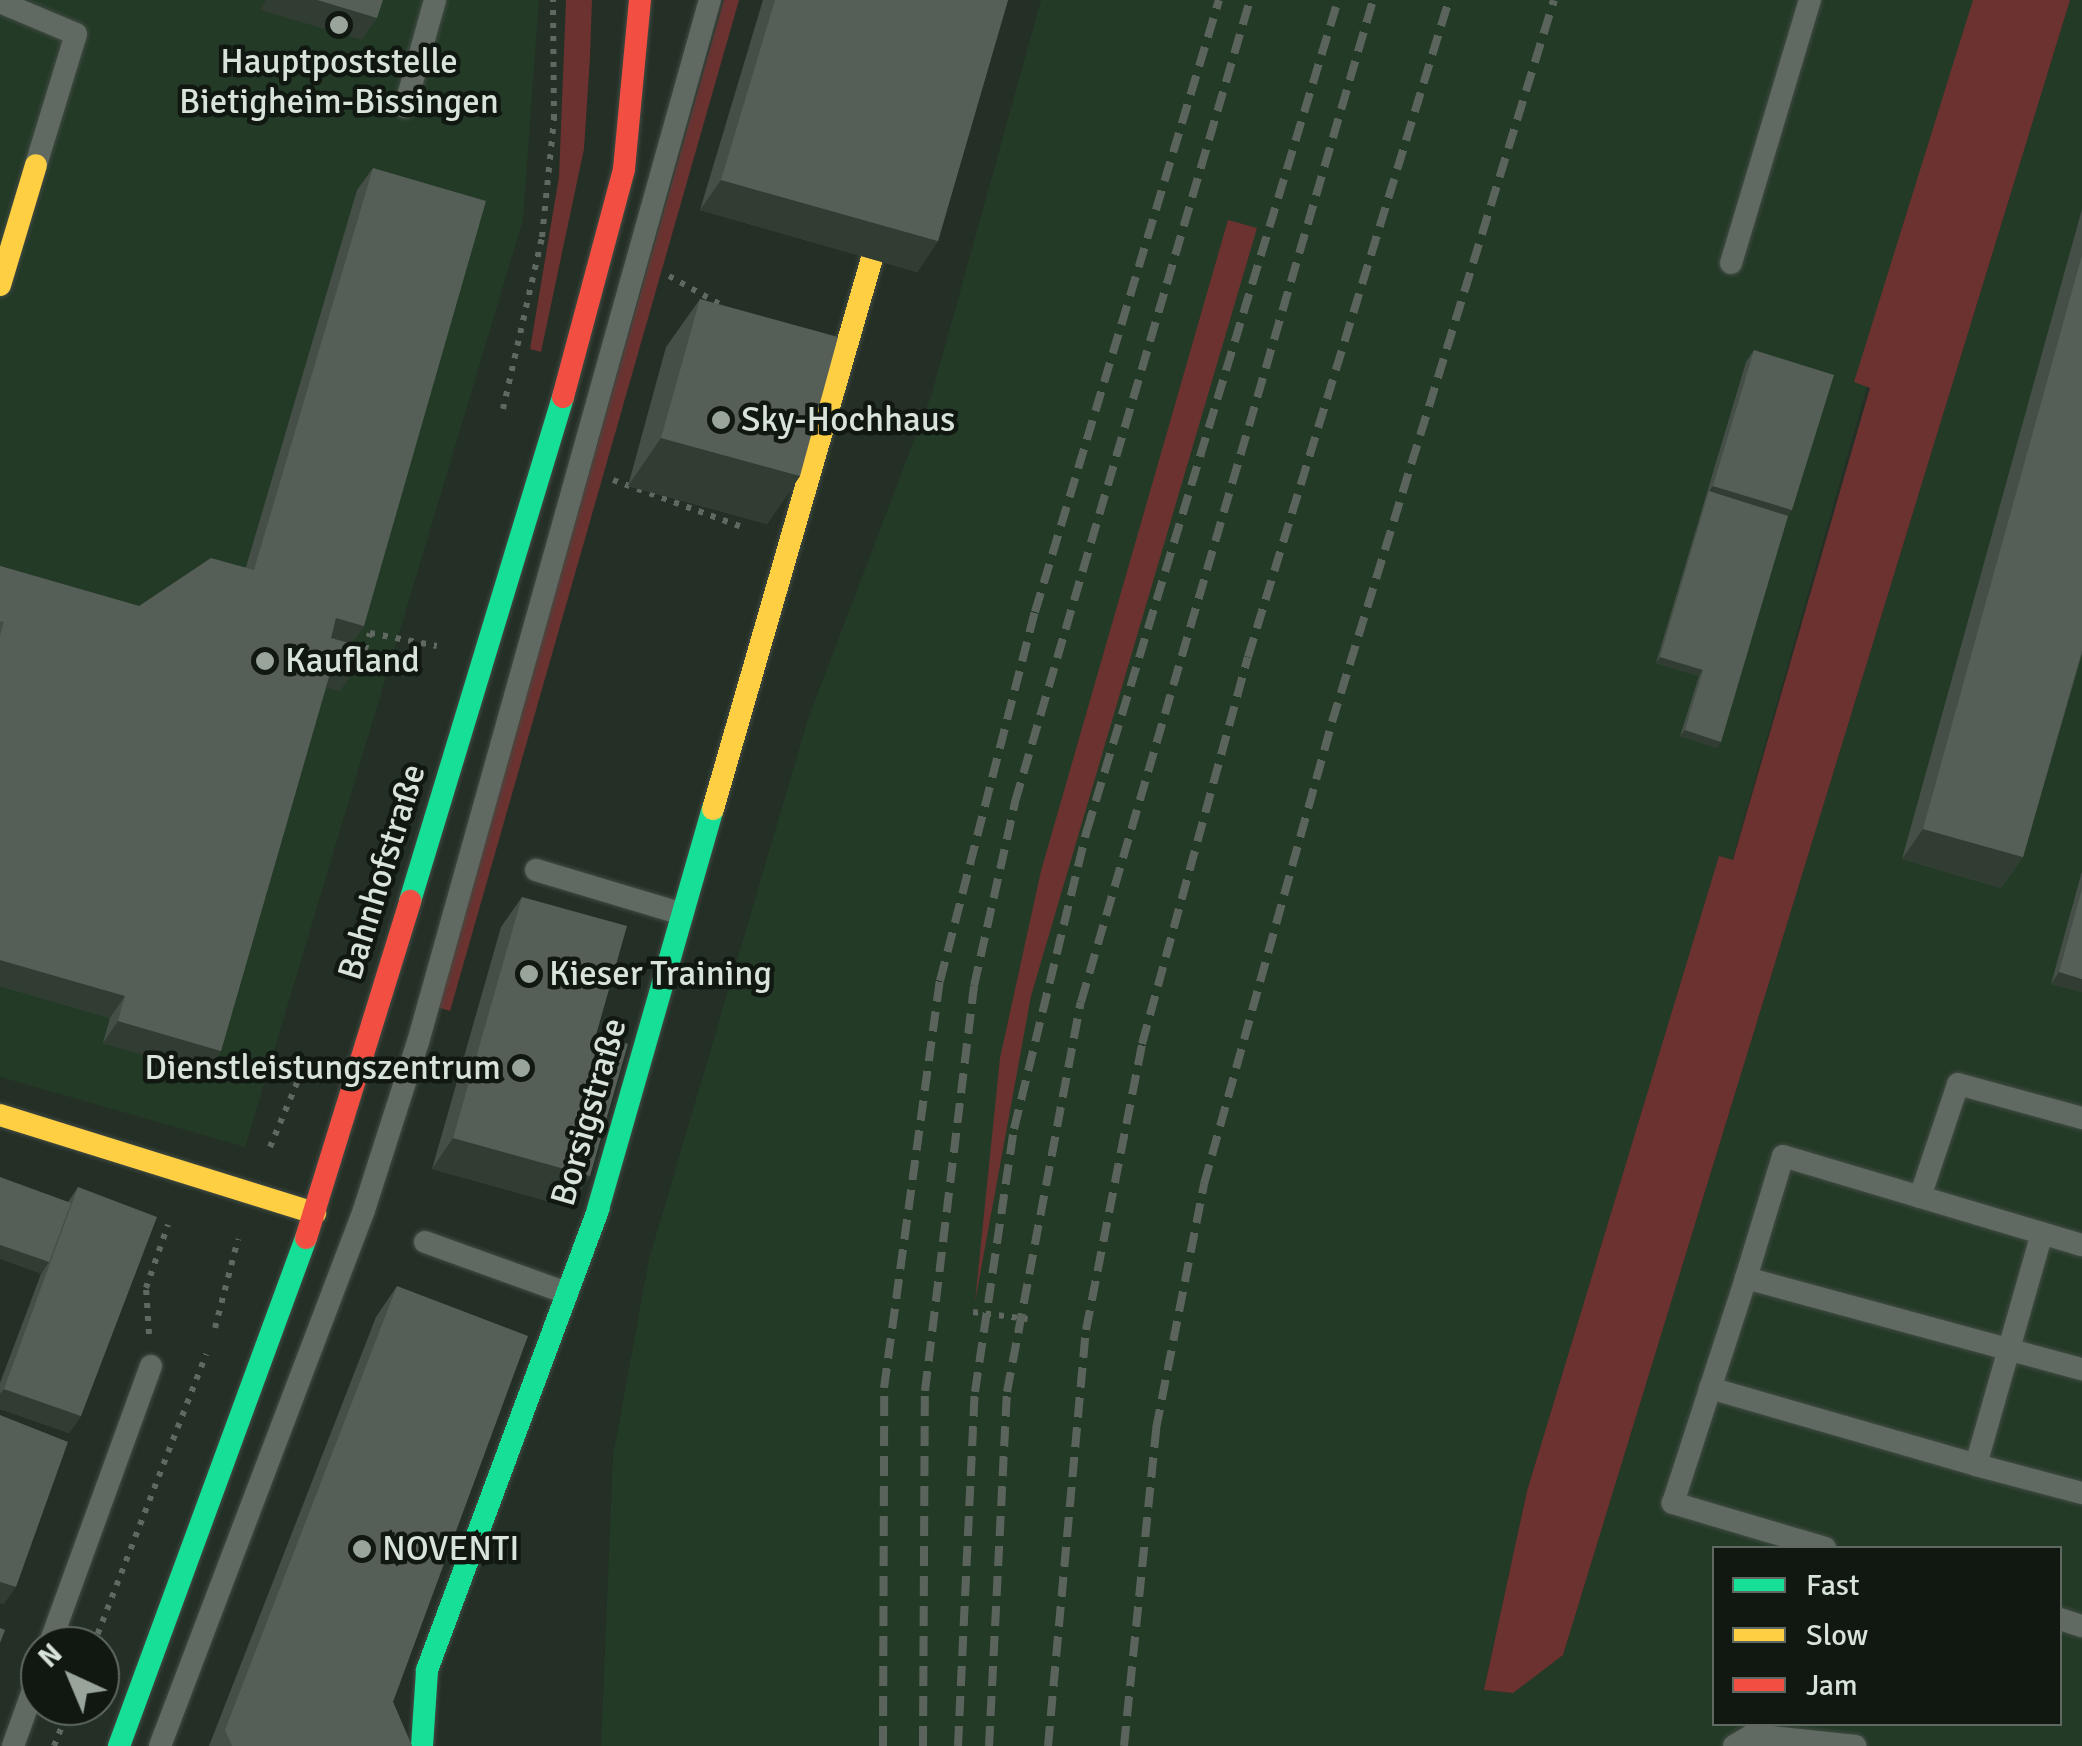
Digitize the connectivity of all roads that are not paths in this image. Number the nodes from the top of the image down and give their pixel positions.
1 (435, 0) edge
2 (640, 0) edge
3 (710, 0) edge
4 (1810, 0) edge
5 (0, 2) edge
6 (405, 106) dead end
7 (36, 166) joint
8 (872, 258) edge
9 (1731, 263) dead end
10 (0, 285) edge
11 (536, 870) dead end
12 (683, 914) junction
13 (0, 1115) edge
14 (2082, 1118) edge
15 (1920, 1196) junction
16 (315, 1213) junction
17 (2042, 1234) junction
18 (425, 1242) dead end
19 (2082, 1246) edge
20 (1746, 1278) junction
21 (570, 1294) junction
22 (2008, 1349) junction
23 (151, 1366) road end
24 (2082, 1369) edge
25 (1710, 1388) junction
26 (1976, 1465) junction
27 (2082, 1493) edge
28 (1818, 1546) edge
29 (56, 1626) edge
30 (119, 1746) edge
31 (160, 1746) edge
32 (422, 1746) edge
33 (1734, 1746) edge
34 (1855, 1746) edge

1 - 6 lane
2 - 16 street, Bahnhofstraße
3 - 31 lane
4 - 9 lane
5 - 7 lane
7 - 10 street
8 - 12 street, Borsigstraße
11 - 12 lane
12 - 21 street, Borsigstraße
13 - 16 street
14 - 15 lane
15 - 17 lane
15 - 20 lane
16 - 30 street, Bahnhofstraße
17 - 19 lane
17 - 22 lane
18 - 21 lane
20 - 22 lane
20 - 25 lane
21 - 32 street, Borsigstraße
22 - 24 lane
22 - 26 lane
23 - 29 lane
25 - 26 lane
25 - 28 lane
26 - 27 lane
33 - 34 lane

